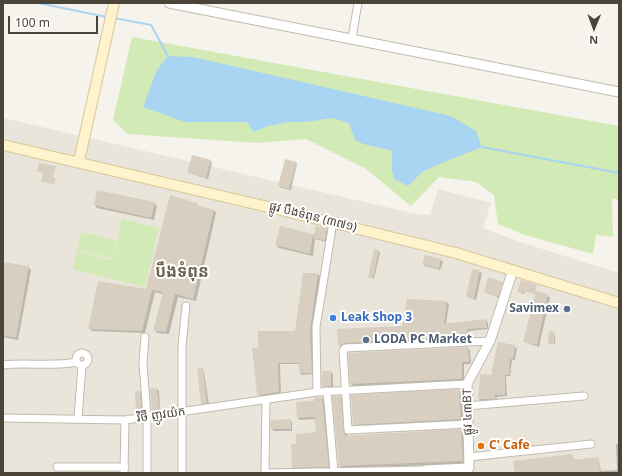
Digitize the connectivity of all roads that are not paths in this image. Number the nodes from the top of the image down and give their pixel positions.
1 (114, 3) edge
2 (169, 3) edge
3 (358, 3) edge
4 (352, 38) junction
5 (619, 92) edge
6 (3, 145) edge
7 (79, 161) junction
8 (333, 222) junction
9 (513, 270) junction
10 (619, 304) edge
11 (186, 306) dead end
12 (145, 337) dead end
13 (490, 341) junction
14 (3, 365) edge
15 (467, 384) junction
16 (345, 389) junction
17 (326, 391) junction
18 (317, 392) junction
19 (584, 396) dead end
20 (266, 400) junction
21 (468, 406) junction
22 (184, 412) junction
23 (147, 417) junction
24 (3, 418) edge
25 (78, 418) junction
26 (124, 420) junction
27 (468, 424) junction
28 (591, 444) dead end
29 (469, 457) junction
30 (57, 467) dead end
31 (125, 470) edge
32 (469, 470) edge
33 (334, 471) junction
34 (426, 471) edge
35 (355, 472) edge
36 (147, 473) edge
37 (182, 473) edge
38 (265, 473) edge
39 (317, 473) edge

1 - 7 main road
2 - 4 street
3 - 4 street
4 - 5 street
6 - 7 main road, ផ្លូវ បឹងទំពុន (៣៧១)
7 - 8 main road, ផ្លូវ បឹងទំពុន (៣៧១)
8 - 9 main road, ផ្លូវ បឹងទំពុន (៣៧១)
8 - 18 street
9 - 10 main road, ផ្លូវ បឹងទំពុន (៣៧១)
9 - 13 street, ផ្លូវ ៤៣BT
11 - 22 street
12 - 23 street
13 - 15 street, ផ្លូវ ៤៣BT
13 - 16 street
14 - 25 street
15 - 16 street, វិថី ញូវយ៉ក
15 - 21 street, ផ្លូវ ៤៣BT
16 - 17 street, វិថី ញូវយ៉ក
16 - 27 street
17 - 18 street, វិថី ញូវយ៉ក
17 - 33 street
18 - 20 street, វិថី ញូវយ៉ក
19 - 21 street
20 - 22 street, វិថី ញូវយ៉ក
20 - 38 street
21 - 27 street, ផ្លូវ ៤៣BT
22 - 23 street, វិថី ញូវយ៉ក
22 - 37 street
23 - 26 street, វិថី ញូវយ៉ក
23 - 36 street
24 - 25 street, វិថី ញូវយ៉ក
25 - 26 street, វិថី ញូវយ៉ក
26 - 31 street
27 - 29 street, ផ្លូវ ៤៣BT
28 - 29 street
29 - 32 street, ផ្លូវ ៤៣BT
30 - 31 street
32 - 34 street, ផ្លូវ ៤៣BT
33 - 35 street
33 - 39 street
34 - 35 street
38 - 39 street

